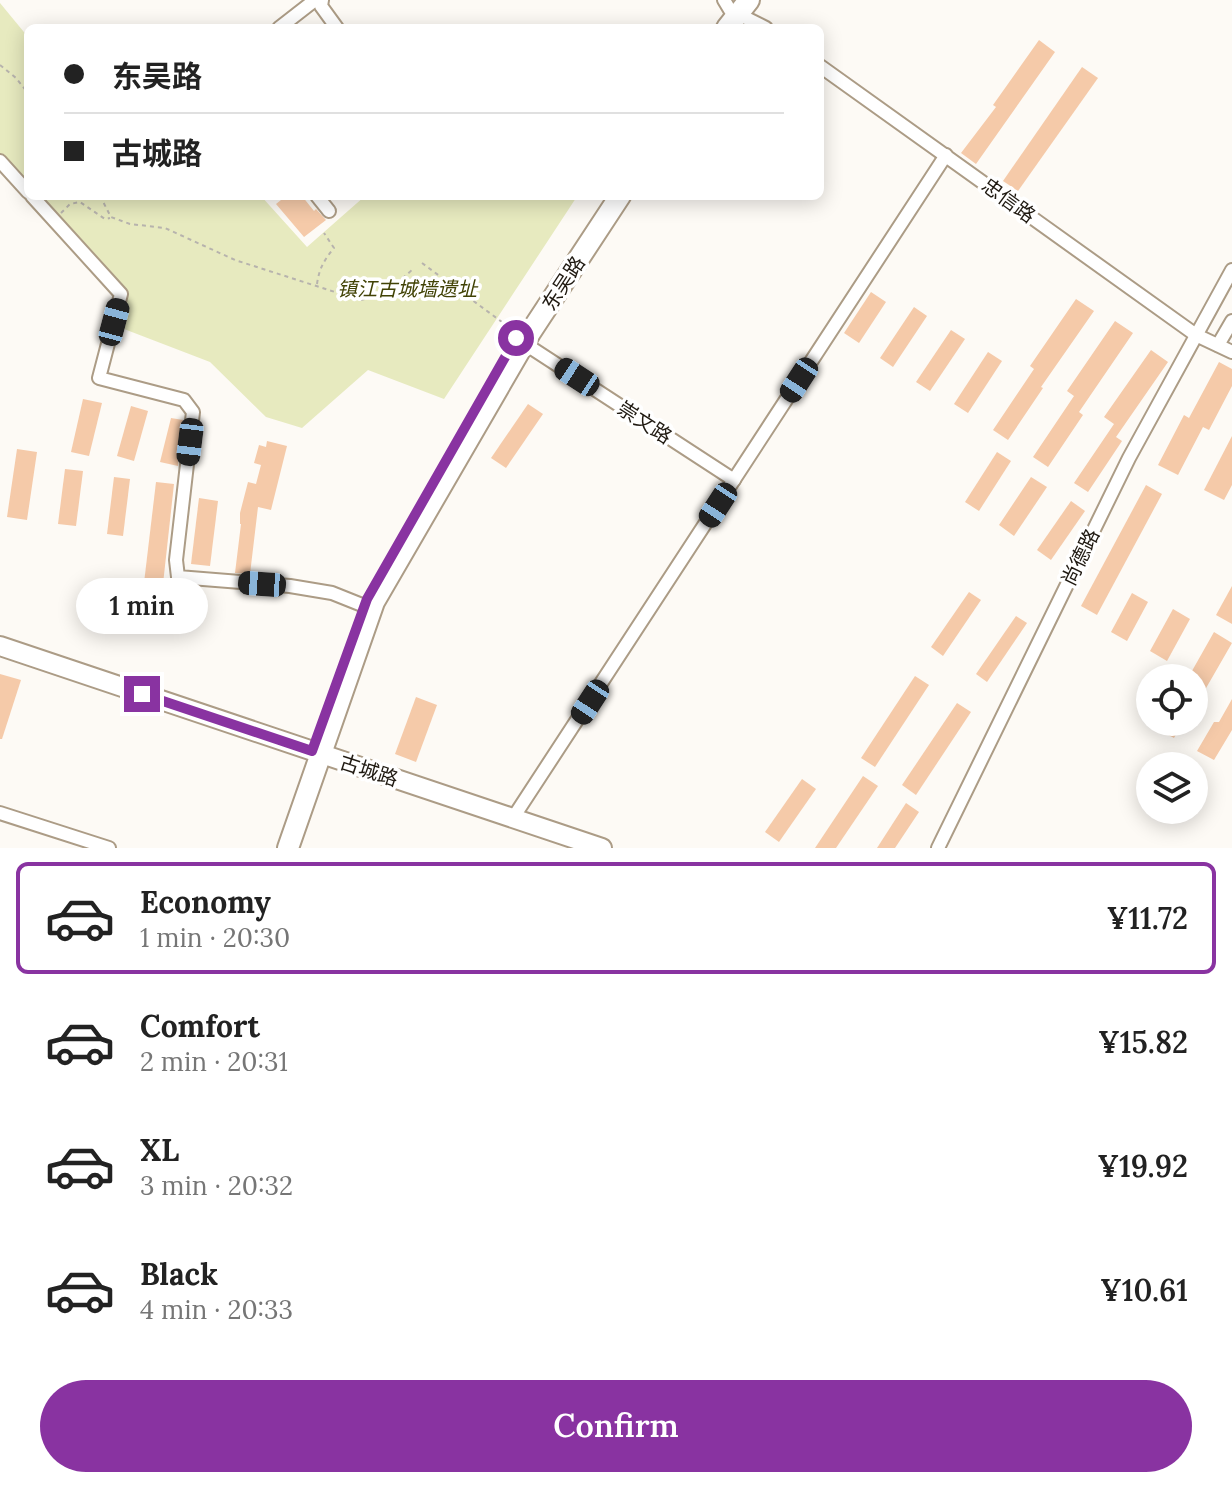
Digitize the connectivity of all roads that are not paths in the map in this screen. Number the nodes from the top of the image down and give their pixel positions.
1 (315, 0) edge
2 (322, 0) edge
3 (734, 9) edge
4 (284, 24) edge
5 (334, 24) edge
6 (721, 24) edge
7 (759, 24) edge
8 (824, 69) edge
9 (946, 155) junction
10 (0, 161) edge
11 (24, 187) edge
12 (36, 200) edge
13 (320, 200) edge
14 (606, 200) edge
15 (617, 200) edge
16 (329, 211) dead end
17 (1232, 270) edge
18 (1232, 321) edge
19 (1196, 335) junction
20 (520, 338) junction
21 (1218, 345) junction
22 (1232, 352) edge
23 (734, 480) junction
24 (368, 607) junction
25 (0, 646) edge
26 (316, 752) junction
27 (0, 813) edge
28 (513, 818) junction
29 (109, 848) edge
30 (279, 848) edge
31 (288, 848) edge
32 (602, 848) edge
33 (938, 848) edge

1 - 4 street
2 - 5 street
3 - 6 main road
3 - 7 street
8 - 9 street, 忠信路
9 - 19 street, 忠信路
9 - 23 street
10 - 11 street
12 - 24 street
13 - 16 street
14 - 20 main road, 东吴路
15 - 20 main road, 东吴路
17 - 19 street, 尚德路
18 - 21 street
19 - 21 street, 忠信路
19 - 33 street, 尚德路
20 - 23 street, 崇文路
20 - 24 main road, 东吴路
21 - 22 street, 忠信路
23 - 28 street
24 - 26 main road, 东吴路
25 - 26 street, 古城路
26 - 28 street, 古城路
26 - 30 main road, 东吴路
26 - 31 main road, 东吴路
27 - 29 street
28 - 32 street, 古城路

